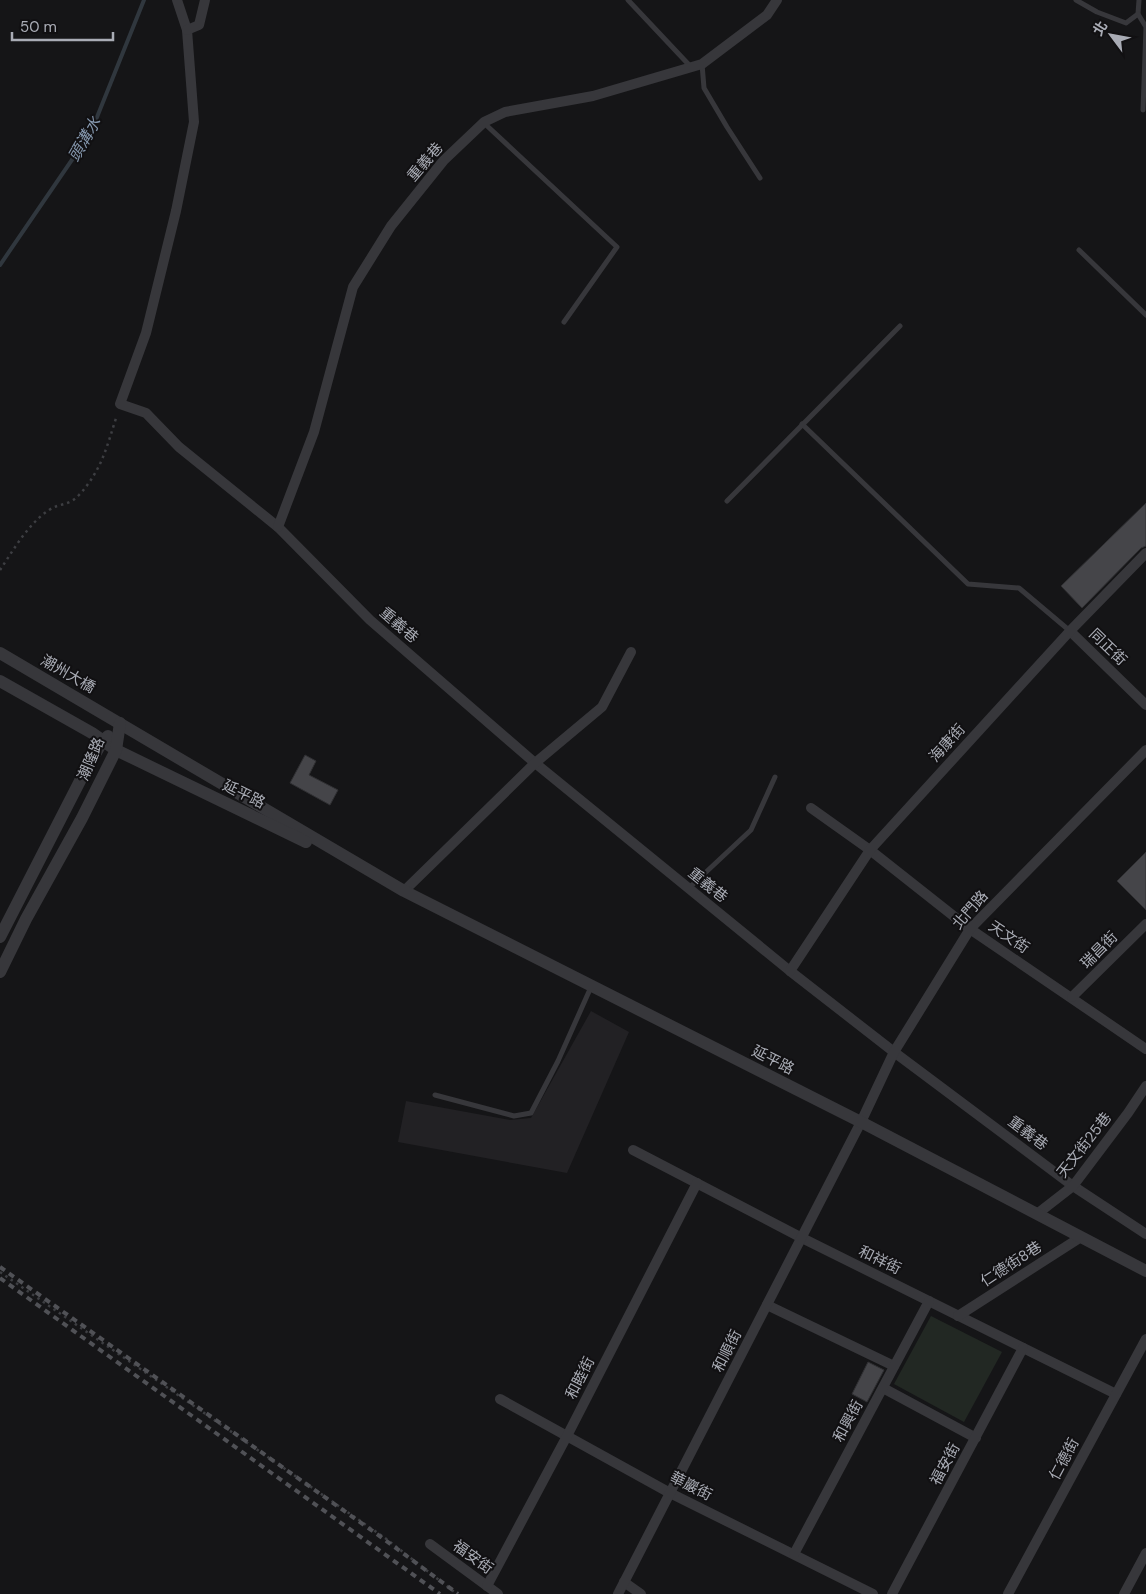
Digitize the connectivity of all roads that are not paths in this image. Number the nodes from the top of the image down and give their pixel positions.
1 (177, 0) edge
2 (205, 0) edge
3 (628, 0) edge
4 (777, 0) edge
5 (1076, 0) edge
6 (1139, 0) edge
7 (1138, 14) junction
8 (187, 30) junction
9 (697, 66) junction
10 (1143, 110) dead end
11 (484, 122) junction
12 (760, 178) dead end
13 (1079, 250) dead end
14 (1146, 314) edge
15 (564, 322) dead end
16 (900, 326) dead end
17 (802, 424) junction
18 (727, 501) dead end
19 (278, 527) junction
20 (1146, 553) edge
21 (1070, 631) junction
22 (631, 652) dead end
23 (0, 653) edge
24 (0, 682) edge
25 (1146, 706) edge
26 (120, 722) junction
27 (102, 742) junction
28 (116, 750) junction
29 (1146, 750) edge
30 (535, 763) junction
31 (774, 776) dead end
32 (811, 808) dead end
33 (870, 850) junction
34 (385, 880) junction
35 (689, 888) junction
36 (404, 891) junction
37 (1146, 924) edge
38 (970, 930) junction
39 (0, 937) edge
40 (790, 971) junction
41 (0, 972) edge
42 (591, 986) junction
43 (1072, 997) junction
44 (1146, 1049) edge
45 (894, 1052) junction
46 (1146, 1086) edge
47 (435, 1095) dead end
48 (861, 1122) junction
49 (632, 1150) dead end
50 (697, 1183) junction
51 (1073, 1186) junction
52 (1038, 1214) junction
53 (1146, 1234) edge
54 (1081, 1237) junction
55 (802, 1238) junction
56 (1146, 1271) edge
57 (929, 1301) junction
58 (767, 1306) junction
59 (958, 1316) junction
60 (1146, 1339) edge
61 (1023, 1348) junction
62 (894, 1366) junction
63 (883, 1388) junction
64 (1116, 1394) junction
65 (500, 1398) dead end
66 (567, 1436) junction
67 (976, 1438) junction
68 (670, 1493) junction
69 (430, 1544) dead end
70 (1146, 1553) edge
71 (794, 1554) junction
72 (624, 1582) junction
73 (487, 1586) junction
74 (498, 1594) edge
75 (618, 1594) edge
76 (641, 1594) edge
77 (873, 1594) edge
78 (892, 1594) edge
79 (1008, 1594) edge
80 (1124, 1594) edge

1 - 8 street
2 - 8 street
3 - 9 lane
4 - 9 street, 重義巷
5 - 7 lane
6 - 7 lane
7 - 10 lane
8 - 19 street, 重義巷
9 - 11 street, 重義巷
9 - 12 lane
11 - 15 lane
11 - 19 street, 重義巷
13 - 14 lane
16 - 17 lane
17 - 18 lane
17 - 21 lane
19 - 30 street, 重義巷
20 - 21 street, 海康街
21 - 25 street, 同正街
21 - 33 street, 海康街
22 - 30 street
23 - 26 street, 潮州大橋
24 - 27 street, 延平路
26 - 27 street, 潮隆路
26 - 28 street, 潮隆路
26 - 34 street, 延平路
27 - 28 street, 延平路
27 - 39 street, 潮隆路
28 - 34 street, 延平路
28 - 41 street, 潮隆路
29 - 38 street, 北門路
30 - 35 street, 重義巷
30 - 36 street
31 - 35 lane
32 - 33 street, 天文街
33 - 38 street, 天文街
33 - 40 street, 海康街
34 - 36 street, 延平路
35 - 40 street, 重義巷
36 - 42 street, 延平路
37 - 43 street, 瑞昌街
38 - 43 street, 天文街
38 - 45 street, 北門路
40 - 45 street, 重義巷
42 - 47 lane
42 - 48 street, 延平路
43 - 44 street, 天文街
45 - 48 street, 北門路
45 - 51 street, 重義巷
46 - 51 street, 天文街25巷
48 - 52 street, 延平路
48 - 55 street, 和順街
49 - 50 street, 和祥街
50 - 55 street, 和祥街
50 - 66 street, 和睦街
51 - 52 street, 天文街25巷
51 - 53 street, 重義巷
52 - 54 street, 延平路
54 - 56 street, 延平路
54 - 59 street, 仁德街8巷
55 - 57 street, 和祥街
55 - 58 street, 和順街
57 - 59 street, 和祥街
57 - 62 street, 和興街
58 - 62 street
58 - 68 street, 和順街
59 - 61 street, 和祥街
60 - 64 street, 仁德街
61 - 64 street, 和祥街
61 - 67 street, 福安街
62 - 63 street, 和興街
63 - 67 street
63 - 71 street, 和興街
64 - 79 street, 仁德街
65 - 66 street, 華巖街
66 - 68 street, 華巖街
66 - 73 street, 和睦街
67 - 78 street, 福安街
68 - 71 street, 華巖街
68 - 72 street, 和順街
69 - 73 street, 福安街
70 - 80 street
71 - 77 street, 華巖街
72 - 75 street, 和順街
72 - 76 street
73 - 74 street, 福安街

